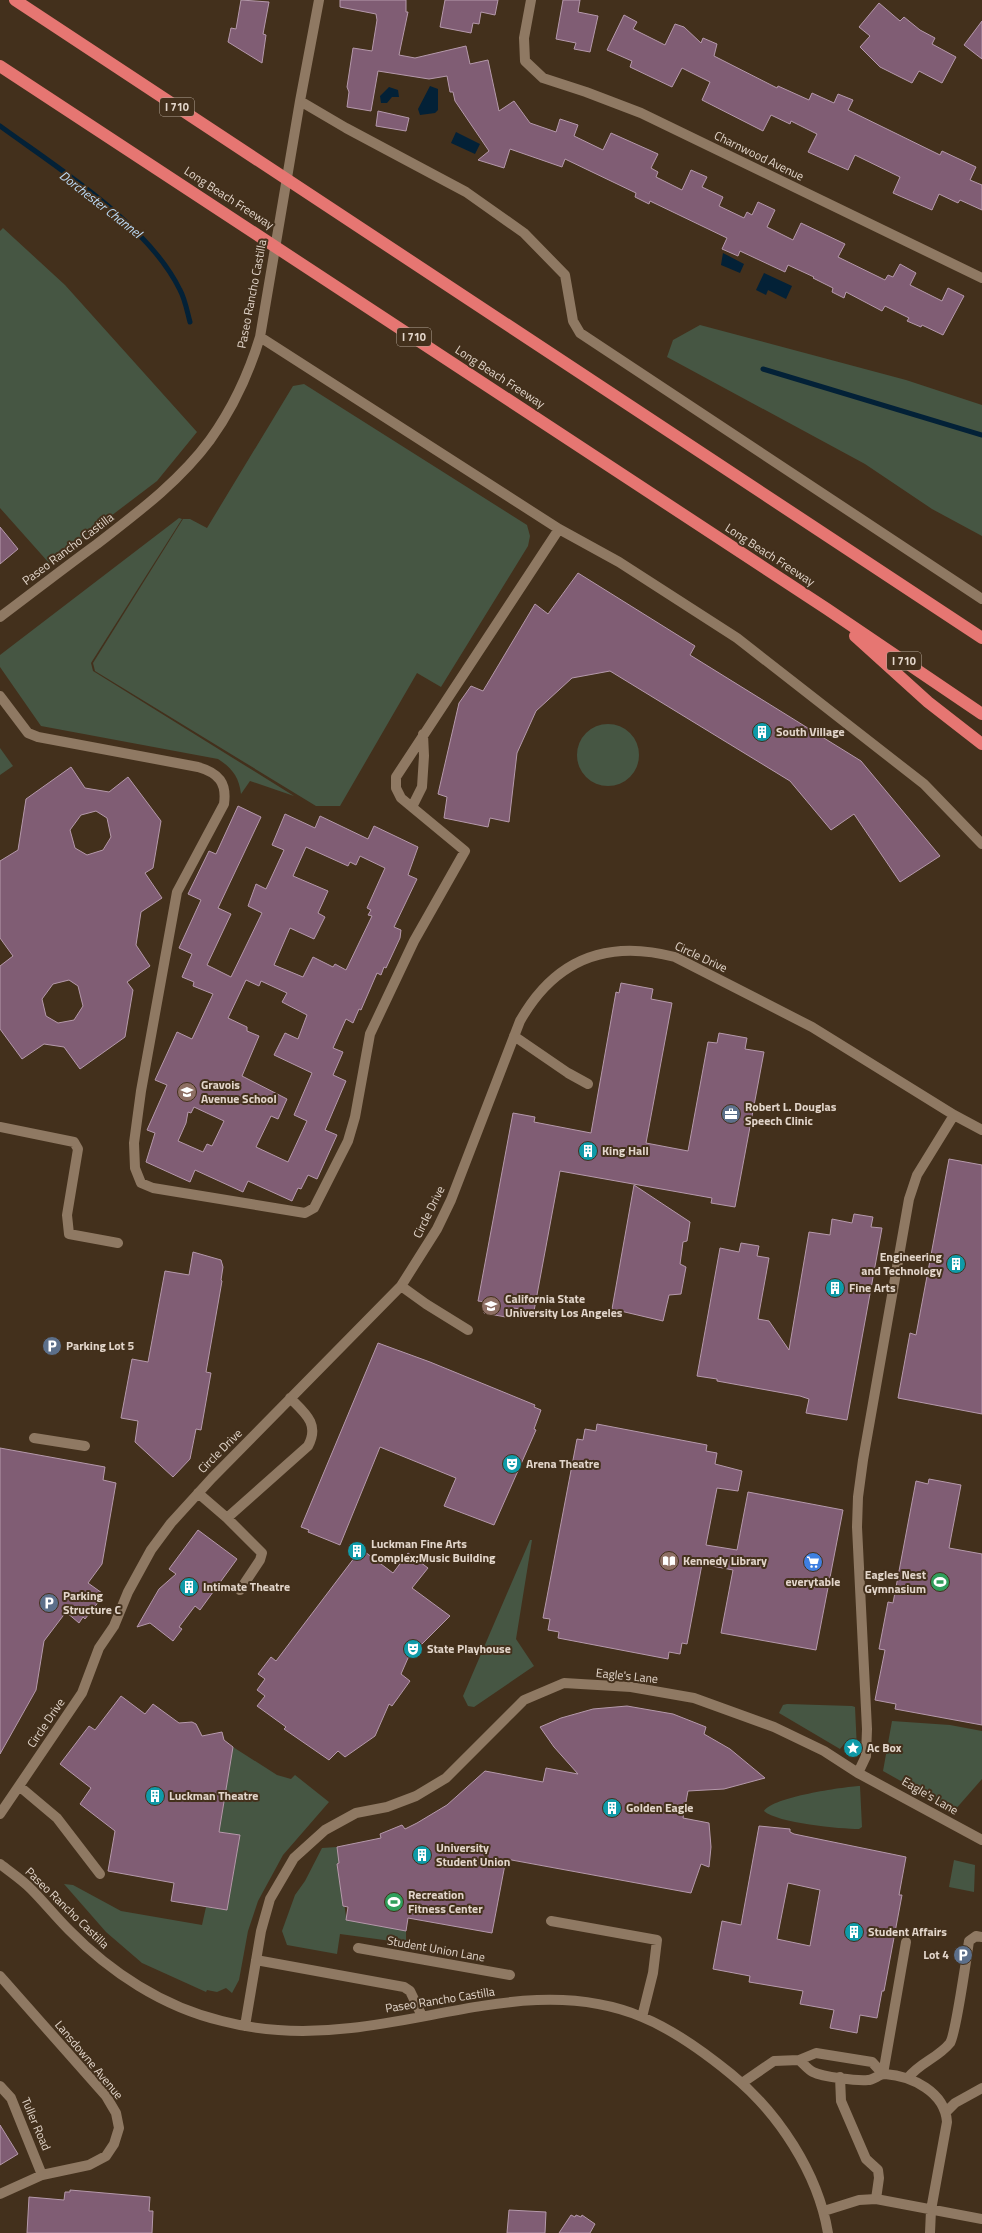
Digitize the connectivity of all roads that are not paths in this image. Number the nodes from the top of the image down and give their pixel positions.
1 (15, 0) edge
2 (319, 0) edge
3 (532, 0) edge
4 (0, 66) edge
5 (299, 105) junction
6 (982, 278) edge
7 (260, 336) junction
8 (559, 529) junction
9 (982, 599) edge
10 (827, 609) junction
11 (0, 617) edge
12 (982, 638) edge
13 (0, 696) edge
14 (982, 714) edge
15 (423, 734) junction
16 (982, 744) edge
17 (412, 807) junction
18 (982, 844) edge
19 (514, 1036) junction
20 (588, 1084) dead end
21 (954, 1115) junction
22 (0, 1128) edge
23 (982, 1130) edge
24 (118, 1243) dead end
25 (401, 1286) junction
26 (468, 1330) dead end
27 (290, 1398) junction
28 (34, 1438) dead end
29 (84, 1446) dead end
30 (198, 1493) junction
31 (227, 1518) junction
32 (240, 1590) dead end
33 (858, 1773) junction
34 (19, 1786) junction
35 (0, 1814) edge
36 (982, 1840) edge
37 (0, 1864) edge
38 (100, 1874) dead end
39 (551, 1921) dead end
40 (982, 1937) edge
41 (906, 1942) dead end
42 (358, 1948) dead end
43 (256, 1960) junction
44 (510, 1975) dead end
45 (0, 1976) edge
46 (422, 2016) junction
47 (642, 2017) junction
48 (245, 2026) junction
49 (799, 2060) junction
50 (883, 2074) junction
51 (840, 2077) junction
52 (908, 2078) junction
53 (742, 2083) junction
54 (0, 2086) edge
55 (982, 2088) edge
56 (947, 2111) junction
57 (42, 2175) junction
58 (0, 2194) edge
59 (876, 2199) junction
60 (931, 2210) junction
61 (824, 2211) junction
62 (982, 2219) edge
63 (828, 2233) edge
64 (930, 2233) edge

1 - 12 highway, I 710
2 - 5 street, Paseo Rancho Castilla
3 - 6 street, Charnwood Avenue
4 - 10 highway, Long Beach Freeway / I 710
5 - 7 street, Paseo Rancho Castilla
5 - 9 street
7 - 8 street
7 - 11 street, Paseo Rancho Castilla
8 - 15 street
8 - 18 street
10 - 14 highway, Long Beach Freeway / I 710
10 - 16 highway
13 - 17 street
15 - 17 street
15 - 17 street
19 - 20 street
19 - 21 street, Circle Drive
19 - 25 street, Circle Drive
21 - 23 street, Circle Drive
21 - 33 street
22 - 24 street
25 - 26 street
25 - 27 street, Circle Drive
27 - 30 street, Circle Drive
27 - 31 street
28 - 29 street
30 - 31 street
30 - 34 street, Circle Drive
31 - 32 street
33 - 36 street, Eagle's Lane
33 - 43 street, Eagle's Lane
34 - 35 street, Circle Drive
34 - 38 street
37 - 48 street, Paseo Rancho Castilla
39 - 47 street
40 - 52 street
41 - 50 street
42 - 44 street, Student Union Lane
43 - 46 street
43 - 48 street, Eagle's Lane
45 - 57 street, Lansdowne Avenue
46 - 47 street, Paseo Rancho Castilla
46 - 48 street, Paseo Rancho Castilla
47 - 53 street, Paseo Rancho Castilla
49 - 50 street
49 - 51 street
49 - 53 street
50 - 51 street
50 - 52 street
51 - 59 street
52 - 56 street
53 - 61 street, Paseo Rancho Castilla
54 - 57 street, Tuller Road
55 - 56 street
56 - 60 street
57 - 58 street, Lansdowne Avenue
59 - 60 street
59 - 61 street
60 - 62 street
60 - 64 street
61 - 63 street, Paseo Rancho Castilla

